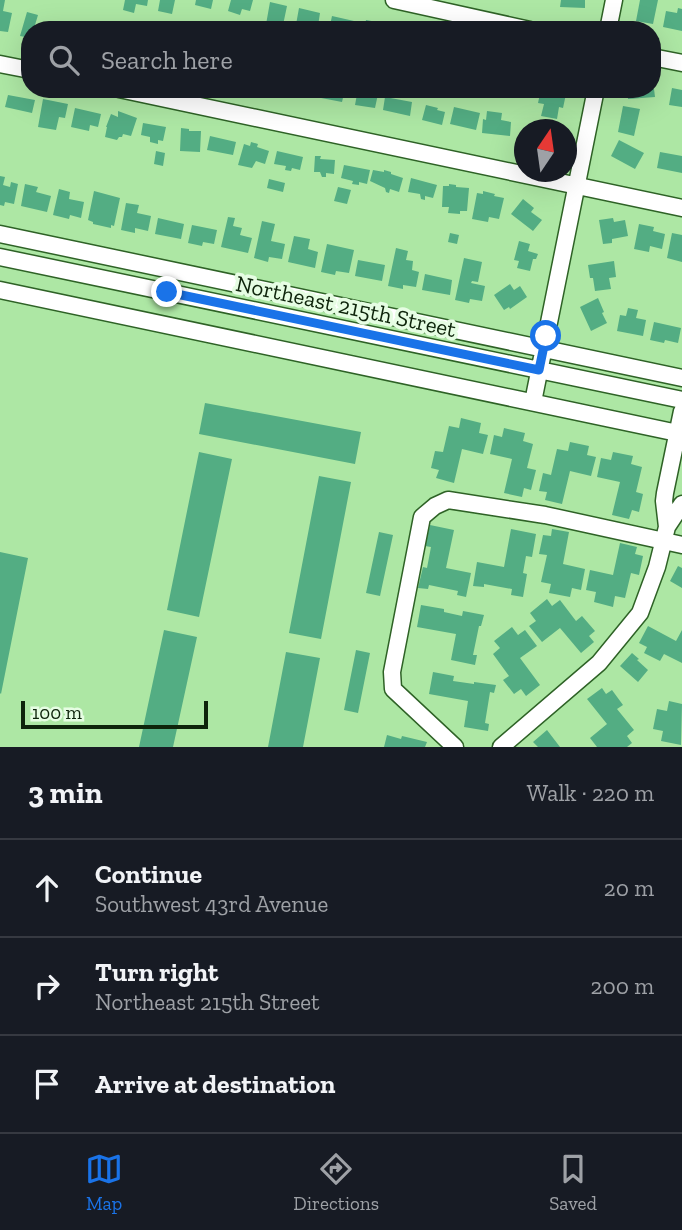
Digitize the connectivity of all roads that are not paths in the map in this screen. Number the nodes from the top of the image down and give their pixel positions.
1 (394, 0) edge
2 (614, 0) edge
3 (467, 8) edge
4 (504, 21) edge
5 (610, 21) edge
6 (661, 59) edge
7 (682, 63) edge
8 (0, 64) edge
9 (21, 68) edge
10 (161, 98) edge
11 (594, 98) edge
12 (576, 187) junction
13 (682, 208) edge
14 (0, 233) edge
15 (66, 248) junction
16 (0, 257) edge
17 (61, 269) junction
18 (0, 290) edge
19 (544, 348) junction
20 (539, 370) junction
21 (682, 377) edge
22 (682, 400) edge
23 (533, 401) junction
24 (682, 411) edge
25 (680, 433) edge
26 (675, 479) edge
27 (682, 504) edge
28 (666, 534) junction
29 (682, 545) edge
30 (455, 747) edge
31 (501, 747) edge

1 - 3 street
2 - 5 street
3 - 4 street
6 - 7 street
8 - 9 street
10 - 12 street
11 - 12 street
12 - 13 street
12 - 19 street
14 - 15 street
15 - 17 street
15 - 19 street
16 - 17 street, Northeast 215th Street
17 - 20 street, Northeast 215th Street
18 - 23 street
19 - 20 street
19 - 21 street
20 - 22 street, Northeast 215th Street
20 - 23 street
23 - 25 street
24 - 25 street
25 - 26 street
26 - 28 street
27 - 28 street
28 - 29 street
28 - 30 street
28 - 31 street

